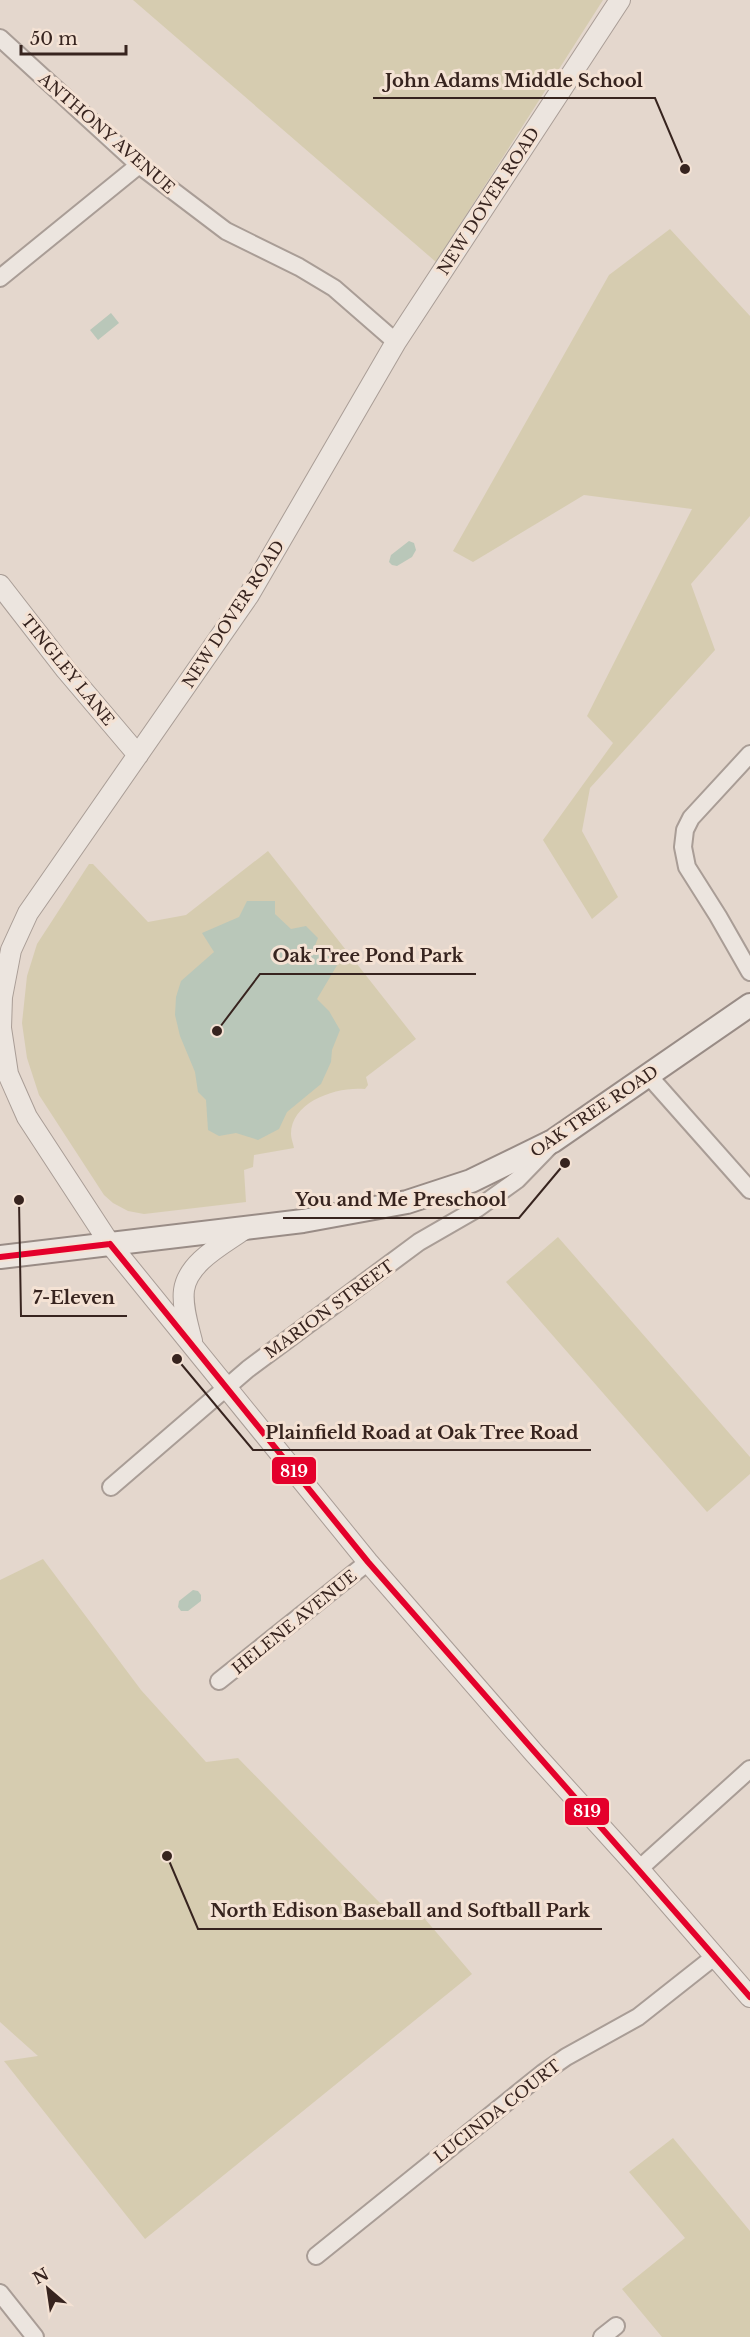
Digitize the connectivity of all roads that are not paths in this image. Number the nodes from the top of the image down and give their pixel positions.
1 (620, 0) edge
2 (0, 38) edge
3 (139, 165) junction
4 (0, 278) edge
5 (396, 342) junction
6 (0, 585) edge
7 (750, 754) edge
8 (138, 755) junction
9 (750, 972) edge
10 (750, 1005) edge
11 (648, 1075) junction
12 (553, 1141) junction
13 (750, 1190) edge
14 (246, 1228) junction
15 (110, 1244) junction
16 (0, 1257) edge
17 (192, 1344) junction
18 (227, 1387) junction
19 (111, 1487) dead end
20 (368, 1562) junction
21 (219, 1681) dead end
22 (750, 1769) edge
23 (639, 1869) junction
24 (714, 1957) junction
25 (750, 1997) edge
26 (316, 2256) dead end
27 (0, 2293) edge
28 (616, 2326) dead end
29 (35, 2337) edge
30 (602, 2337) edge

1 - 5 street, NEW DOVER ROAD
2 - 3 street, ANTHONY AVENUE
3 - 4 street
3 - 5 street, ANTHONY AVENUE
5 - 8 street, NEW DOVER ROAD
6 - 8 street, TINGLEY LANE
7 - 9 street
8 - 15 street, NEW DOVER ROAD
10 - 11 main road, OAK TREE ROAD
11 - 12 main road, OAK TREE ROAD
11 - 13 street
12 - 14 main road, OAK TREE ROAD
12 - 18 street, MARION STREET
14 - 15 main road, OAK TREE ROAD
14 - 17 street
15 - 16 main road, OAK TREE ROAD
15 - 17 street, NEW DOVER ROAD
17 - 18 street, NEW DOVER ROAD
18 - 19 street, MARION STREET
18 - 20 street, NEW DOVER ROAD
20 - 21 street, HELENE AVENUE
20 - 23 street, NEW DOVER ROAD
22 - 23 street
23 - 24 street, NEW DOVER ROAD
24 - 25 street, NEW DOVER ROAD
24 - 26 street, LUCINDA COURT
27 - 29 street
28 - 30 street

